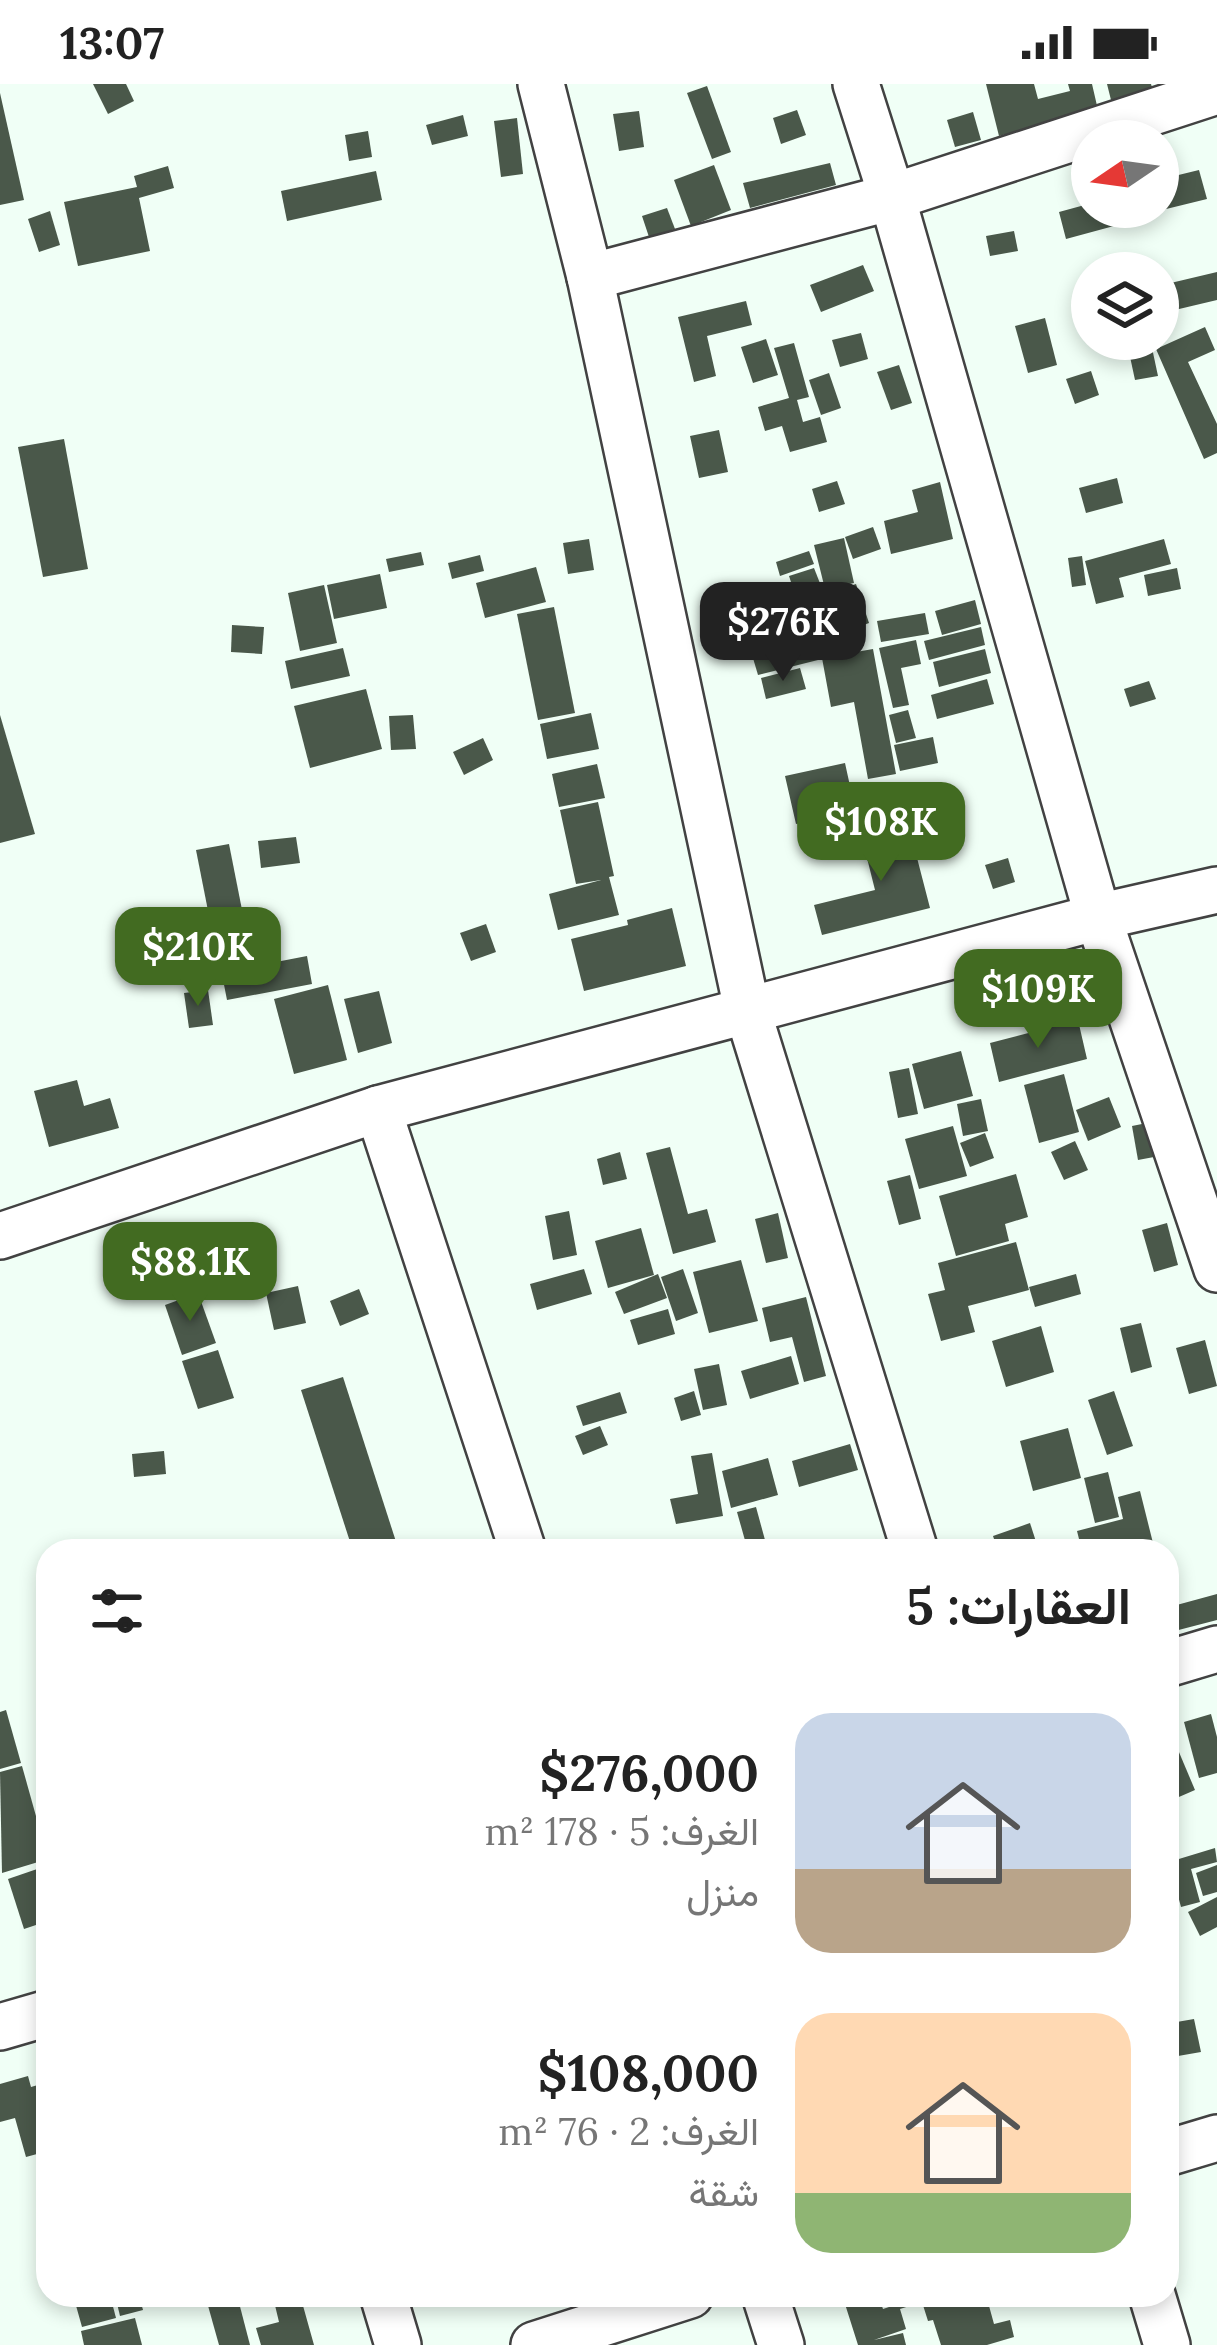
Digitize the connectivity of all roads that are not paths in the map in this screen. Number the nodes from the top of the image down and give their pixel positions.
1 (541, 84) edge
2 (856, 84) edge
3 (1217, 91) edge
4 (892, 196) junction
5 (590, 277) junction
6 (1217, 890) edge
7 (1097, 917) junction
8 (747, 1009) junction
9 (378, 1109) junction
10 (0, 1236) edge
11 (1217, 1270) edge
12 (520, 1539) edge
13 (911, 1539) edge
14 (1217, 1649) edge
15 (1179, 1660) edge
16 (36, 2016) edge
17 (0, 2027) edge
18 (1217, 2138) edge
19 (1179, 2149) edge
20 (387, 2307) edge
21 (653, 2307) edge
22 (769, 2307) edge
23 (1156, 2307) edge
24 (398, 2345) edge
25 (534, 2345) edge
26 (781, 2345) edge
27 (1168, 2345) edge

1 - 5 street
2 - 4 street
3 - 4 street
4 - 5 street
4 - 7 street
5 - 8 street
6 - 7 street
7 - 8 street
7 - 11 street
8 - 9 street
8 - 13 street
9 - 10 street
9 - 12 street
14 - 15 street
16 - 17 street
18 - 19 street
20 - 24 street
21 - 25 street
22 - 26 street
23 - 27 street

